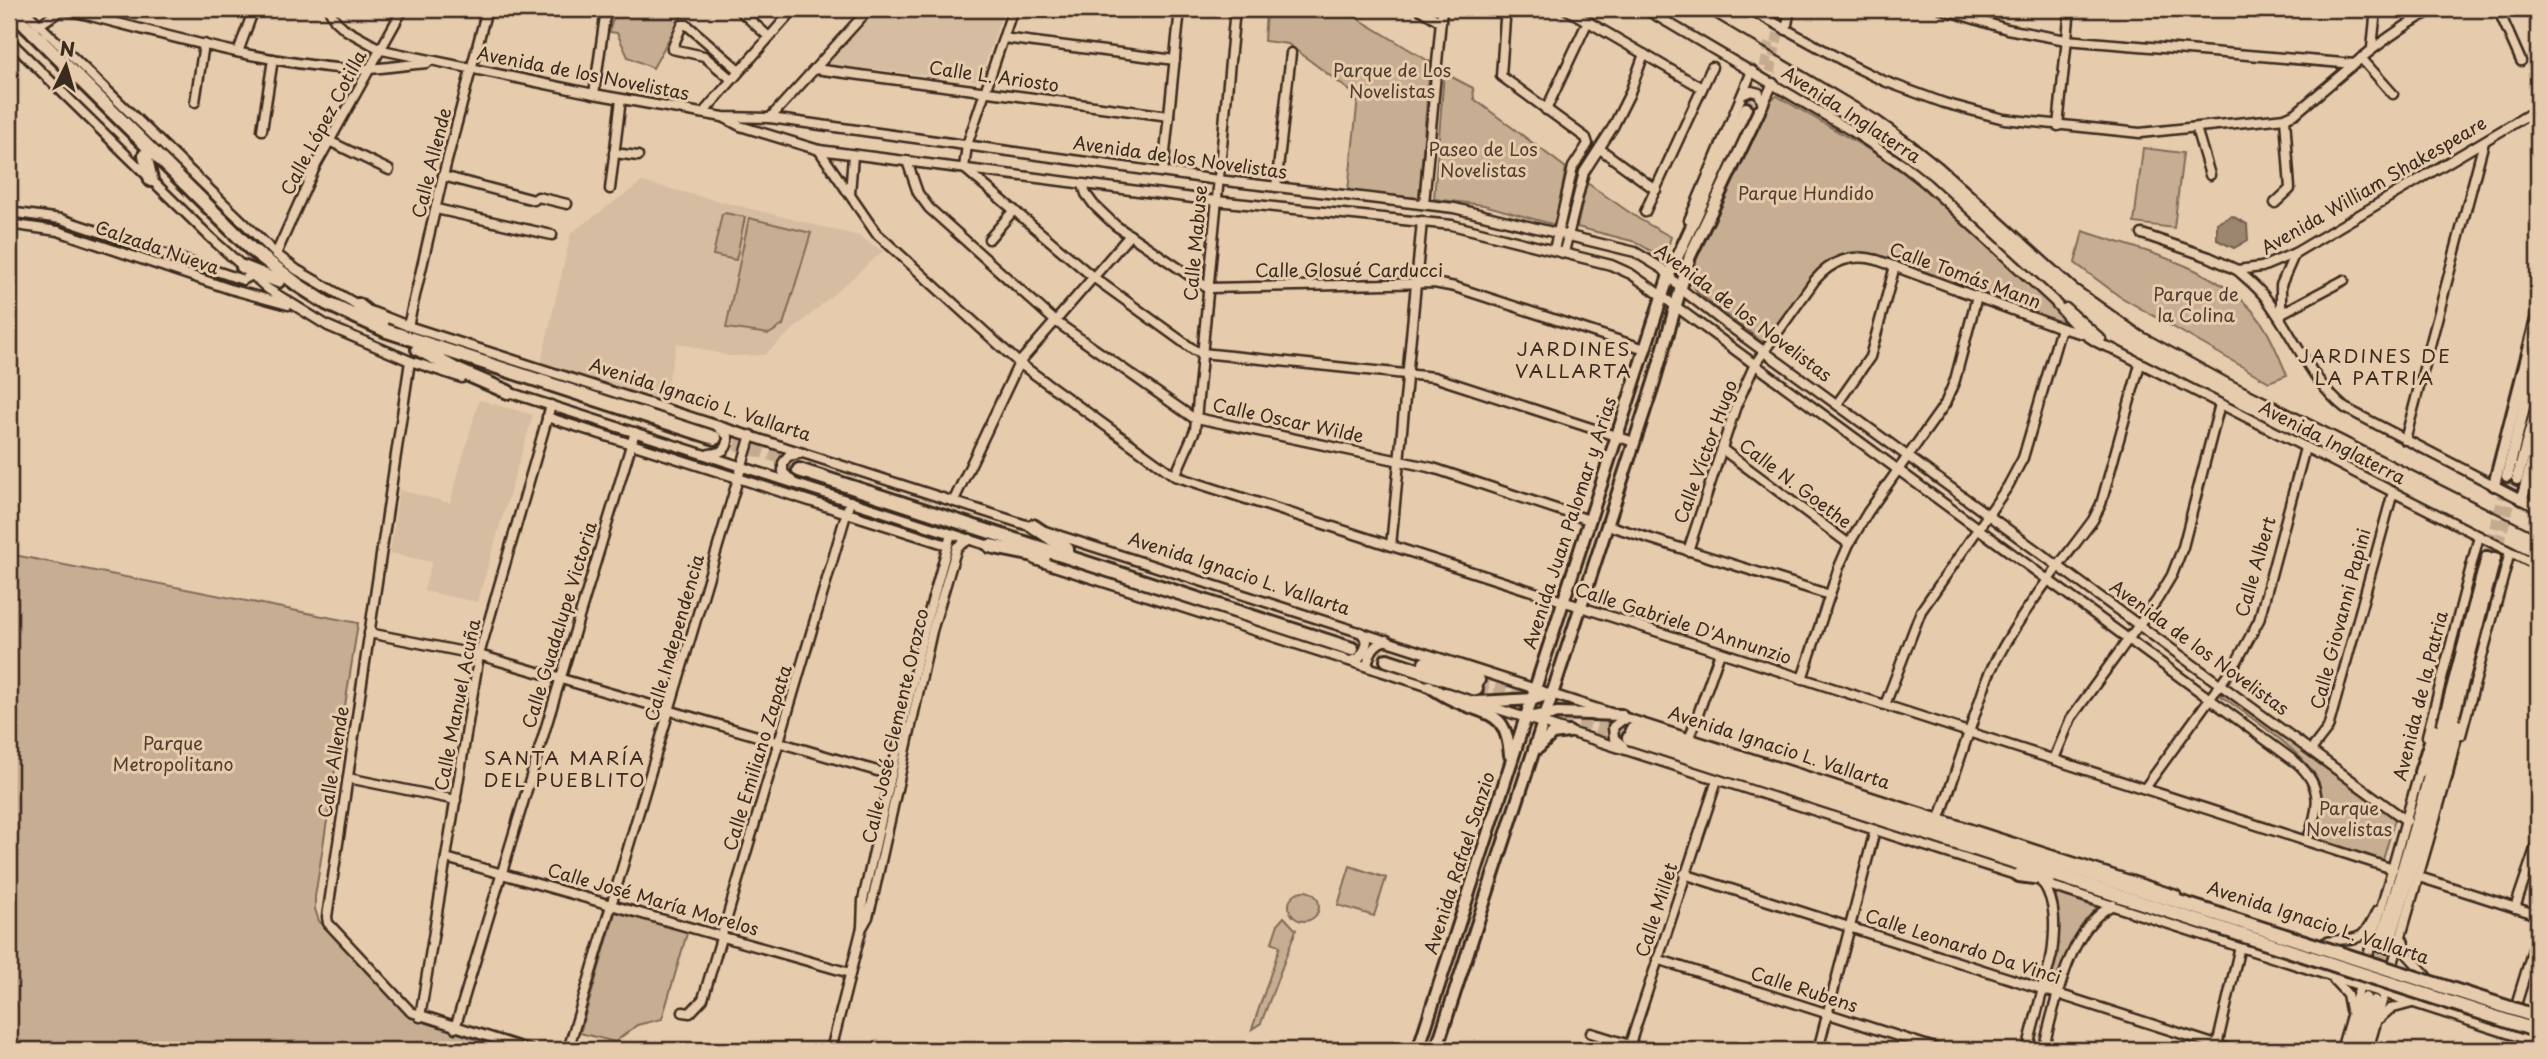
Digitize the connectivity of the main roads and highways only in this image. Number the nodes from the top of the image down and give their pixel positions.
1 (9, 9) edge
2 (9, 21) edge
3 (1746, 108) tunnel mouth
4 (1761, 108) tunnel mouth
5 (147, 152) junction
6 (171, 153) road end
7 (152, 180) road end
8 (247, 271) road end
9 (278, 281) junction
10 (358, 305) road end
11 (2538, 314) edge
12 (393, 333) junction
13 (418, 349) junction
14 (2538, 350) edge
15 (508, 393) road end
16 (2538, 403) edge
17 (2538, 441) edge
18 (2494, 485) road end
19 (2522, 499) road end
20 (1033, 526) road end
21 (990, 546) road end
22 (1067, 549) junction
23 (2491, 558) tunnel mouth
24 (1106, 570) junction
25 (2477, 611) junction
26 (1388, 651) tunnel mouth
27 (1477, 685) tunnel mouth
28 (1429, 686) road end
29 (1535, 687) joint
30 (1553, 693) junction
31 (1531, 699) junction
32 (1477, 702) road end
33 (1525, 718) junction
34 (1544, 719) junction
35 (1629, 730) junction
36 (1569, 732) road end
37 (1532, 756) junction
38 (1510, 762) junction
39 (1755, 769) junction
40 (2420, 772) road end
41 (2446, 777) road end
42 (1864, 794) road end
43 (2065, 859) road end
44 (2019, 875) road end
45 (2076, 882) junction
46 (2215, 918) junction
47 (2384, 946) tunnel mouth
48 (2538, 1015) edge
49 (2538, 1031) edge
50 (1418, 1050) edge
51 (1436, 1050) edge
52 (2350, 1050) edge
53 (2359, 1050) edge

1 - 5 highway, Avenida Ignacio L. Vallarta
2 - 5 highway, Avenida Ignacio L. Vallarta
3 - 29 main road, Avenida Juan Palomar y Arias
4 - 30 main road, Avenida Juan Palomar y Arias
5 - 6 highway
5 - 7 highway
5 - 9 highway, Avenida Ignacio L. Vallarta
5 - 12 highway, Avenida Ignacio L. Vallarta
8 - 9 highway
9 - 13 highway, Avenida Ignacio L. Vallarta
10 - 12 highway
11 - 18 main road
12 - 13 highway, Avenida Ignacio L. Vallarta
13 - 15 highway
14 - 16 main road
17 - 19 main road
20 - 22 highway
21 - 24 highway
22 - 24 highway, Avenida Ignacio L. Vallarta
22 - 24 highway, Avenida Ignacio L. Vallarta
23 - 25 main road, Avenida de la Patria
25 - 40 main road
25 - 41 main road
25 - 47 main road, Avenida de la Patria
26 - 27 highway, Avenida Ignacio L. Vallarta
28 - 38 main road
29 - 31 main road, Avenida Rafael Sanzio
30 - 31 main road
30 - 34 main road, Avenida Rafael Sanzio
31 - 32 main road
31 - 33 main road, Avenida Rafael Sanzio
33 - 34 main road
33 - 38 main road, Avenida Rafael Sanzio
34 - 35 main road
34 - 37 main road, Avenida Rafael Sanzio
35 - 39 highway, Avenida Ignacio L. Vallarta
35 - 45 highway, Avenida Ignacio L. Vallarta
36 - 37 main road
37 - 51 main road, Avenida Rafael Sanzio
38 - 50 main road, Avenida Rafael Sanzio
39 - 42 highway
39 - 46 highway, Avenida Ignacio L. Vallarta
43 - 46 highway
44 - 45 highway
45 - 46 highway, Avenida Ignacio L. Vallarta
46 - 48 highway, Avenida Ignacio L. Vallarta, bridge
46 - 49 highway, Avenida Ignacio L. Vallarta, bridge
52 - 53 main road

